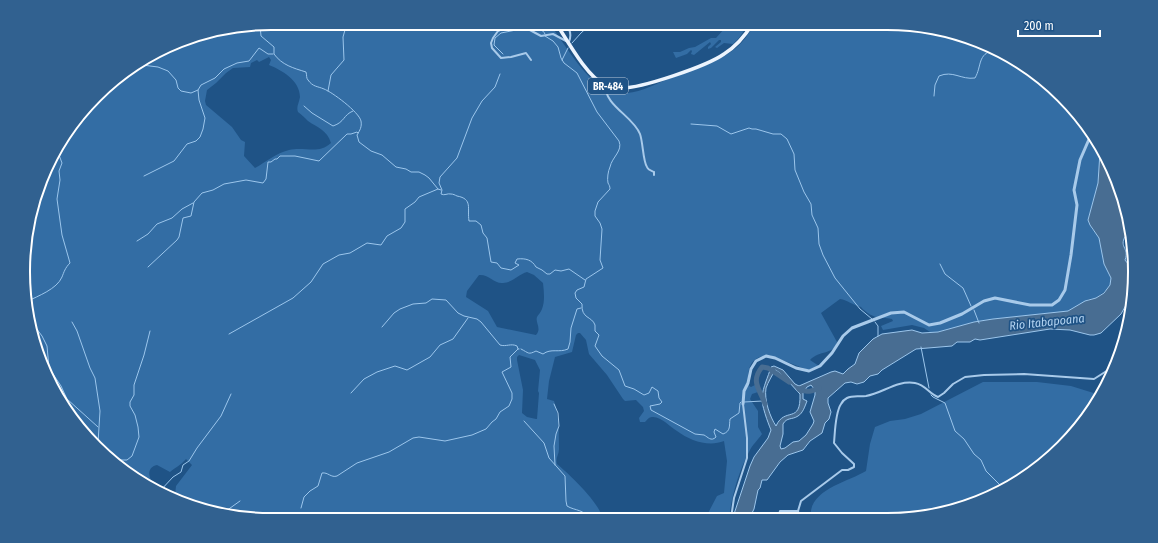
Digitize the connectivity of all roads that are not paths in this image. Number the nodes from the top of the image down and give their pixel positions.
1 (500, 30) edge
2 (530, 30) edge
3 (561, 30) edge
4 (570, 30) edge
5 (748, 30) edge
6 (569, 43) junction
7 (531, 60) dead end
8 (605, 85) junction
9 (1089, 140) edge
10 (654, 175) dead end
11 (1106, 371) edge
12 (743, 402) joint
13 (798, 511) joint
14 (732, 513) edge
15 (779, 513) edge

1 - 7 street
2 - 6 street
3 - 6 main road, BR-484
4 - 6 street
5 - 8 main road, BR-484
6 - 8 main road, BR-484
8 - 10 street
9 - 12 street
11 - 13 street
12 - 14 street
13 - 15 street

